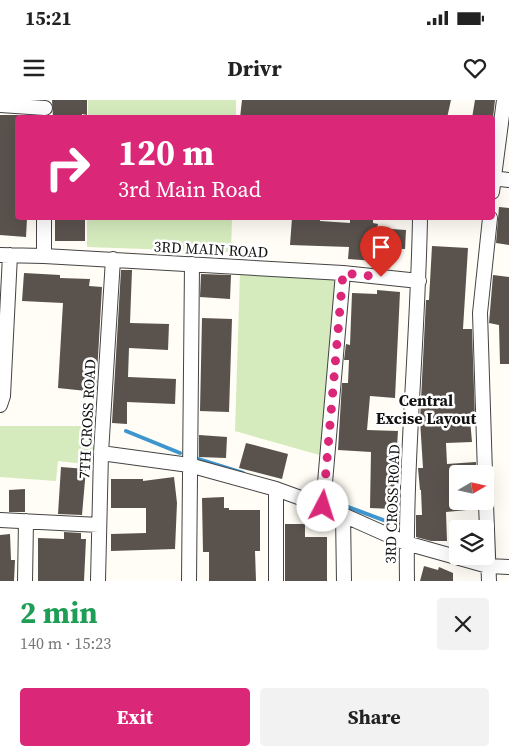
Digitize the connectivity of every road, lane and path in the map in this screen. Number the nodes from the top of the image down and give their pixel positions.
1 (504, 100) edge
2 (0, 105) edge
3 (45, 109) edge
4 (495, 168) edge
5 (509, 180) edge
6 (495, 183) edge
7 (44, 220) edge
8 (420, 220) edge
9 (490, 220) edge
10 (5, 255) edge
11 (44, 256) junction
12 (113, 259) junction
13 (192, 264) junction
14 (343, 273) junction
15 (419, 281) junction
16 (0, 405) edge
17 (101, 453) junction
18 (189, 465) junction
19 (485, 465) edge
20 (276, 489) junction
21 (323, 506) junction
22 (486, 510) edge
23 (343, 514) junction
24 (0, 520) edge
25 (26, 521) junction
26 (99, 525) junction
27 (406, 543) junction
28 (488, 566) junction
29 (509, 567) edge
30 (25, 581) edge
31 (98, 581) edge
32 (189, 581) edge
33 (276, 581) edge
34 (344, 581) edge
35 (407, 581) edge
36 (489, 581) edge

1 - 4 street
2 - 3 street
5 - 6 street
7 - 11 street
8 - 15 street, 3RD CROSS ROAD
9 - 19 street
10 - 11 street, 3RD MAIN ROAD
10 - 16 street
11 - 12 street, 3RD MAIN ROAD
12 - 13 street, 3RD MAIN ROAD
12 - 17 street, 7TH CROSS ROAD
13 - 14 street, 3RD MAIN ROAD
13 - 18 street
14 - 15 street, 3RD MAIN ROAD
14 - 21 street
15 - 27 street, 3RD CROSS ROAD
17 - 18 street
17 - 26 street, 7TH CROSS ROAD
18 - 20 street
18 - 32 street
20 - 21 street
20 - 33 street
21 - 23 street
22 - 28 street
23 - 27 street
23 - 34 street
24 - 25 street
25 - 26 street
25 - 30 street
26 - 31 street, 7TH CROSS ROAD
27 - 28 street
27 - 35 street, 3RD CROSS ROAD
28 - 29 street
28 - 36 street

